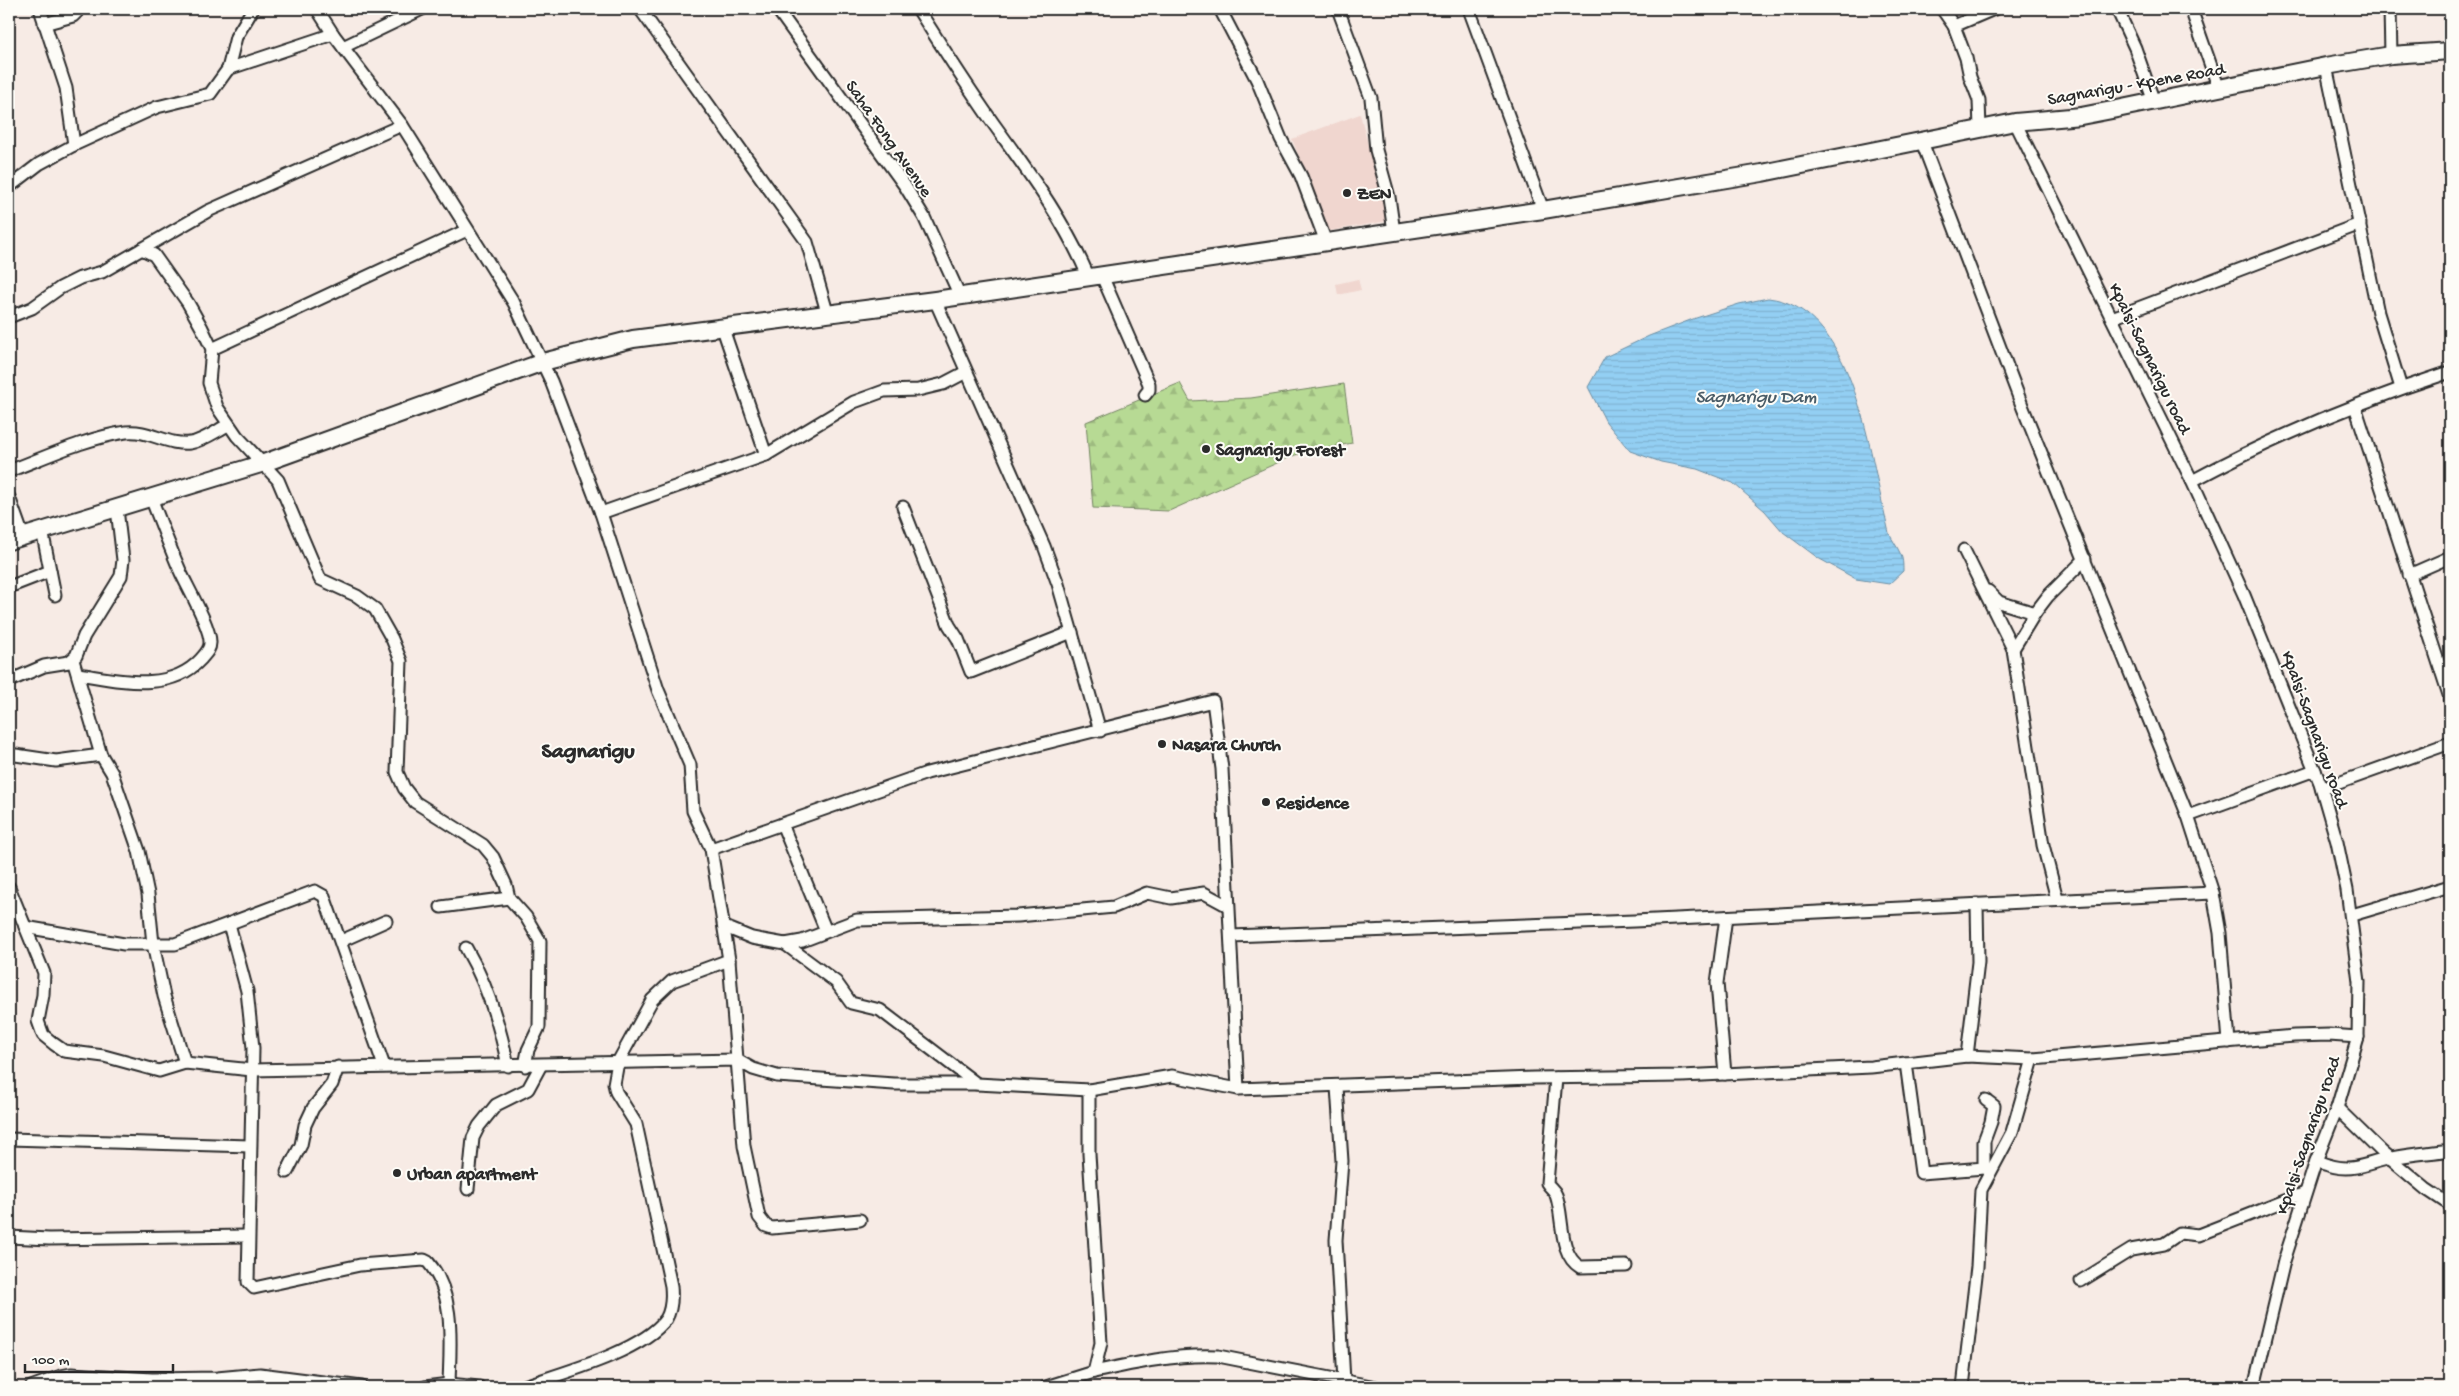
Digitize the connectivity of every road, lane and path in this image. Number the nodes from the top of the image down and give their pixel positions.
1 (40, 9) edge
2 (80, 9) edge
3 (253, 9) edge
4 (317, 9) edge
5 (422, 9) edge
6 (640, 9) edge
7 (777, 9) edge
8 (918, 9) edge
9 (1220, 9) edge
10 (1338, 9) edge
11 (1469, 9) edge
12 (1942, 9) edge
13 (1994, 9) edge
14 (2117, 9) edge
15 (2191, 9) edge
16 (2390, 9) edge
17 (44, 24) junction
18 (1954, 26) junction
19 (333, 34) junction
20 (342, 48) junction
21 (2450, 51) edge
22 (2391, 55) junction
23 (2326, 66) junction
24 (228, 69) junction
25 (2219, 89) junction
26 (2154, 102) junction
27 (2015, 122) junction
28 (402, 125) junction
29 (1980, 129) junction
30 (1922, 142) junction
31 (74, 145) junction
32 (9, 187) edge
33 (1542, 210) junction
34 (2360, 224) junction
35 (467, 230) junction
36 (1394, 232) junction
37 (1326, 242) junction
38 (142, 249) junction
39 (1095, 277) junction
40 (960, 296) junction
41 (935, 300) junction
42 (828, 312) junction
43 (9, 317) edge
44 (2112, 318) junction
45 (722, 326) junction
46 (212, 349) junction
47 (543, 362) junction
48 (966, 372) junction
49 (2450, 372) edge
50 (2400, 388) junction
51 (1145, 395) dead end
52 (2355, 406) junction
53 (228, 425) junction
54 (766, 455) junction
55 (264, 463) junction
56 (9, 472) edge
57 (2192, 481) junction
58 (9, 497) edge
59 (151, 498) junction
60 (904, 507) dead end
61 (117, 508) junction
62 (601, 513) junction
63 (42, 530) junction
64 (16, 538) edge
65 (1964, 550) dead end
66 (2450, 557) edge
67 (2085, 559) junction
68 (50, 571) junction
69 (2409, 575) junction
70 (1983, 586) junction
71 (9, 587) edge
72 (55, 595) dead end
73 (2034, 613) junction
74 (1072, 632) junction
75 (2013, 649) junction
76 (73, 660) junction
77 (78, 674) junction
78 (9, 681) edge
79 (2450, 698) edge
80 (1100, 731) junction
81 (2450, 744) edge
82 (9, 754) edge
83 (101, 755) junction
84 (2315, 770) junction
85 (2322, 789) junction
86 (2188, 816) junction
87 (782, 824) junction
88 (711, 849) junction
89 (2450, 886) edge
90 (9, 887) edge
91 (2213, 893) junction
92 (509, 898) junction
93 (2057, 899) junction
94 (1977, 904) junction
95 (1228, 906) junction
96 (441, 907) dead end
97 (2352, 915) junction
98 (1726, 917) junction
99 (386, 921) dead end
100 (229, 924) junction
101 (25, 927) junction
102 (725, 927) junction
103 (826, 931) junction
104 (1231, 936) junction
105 (341, 941) junction
106 (153, 944) junction
107 (785, 944) junction
108 (466, 948) dead end
109 (730, 960) junction
110 (2358, 1037) junction
111 (2229, 1042) junction
112 (1967, 1056) junction
113 (2032, 1058) junction
114 (737, 1060) junction
115 (618, 1062) junction
116 (184, 1063) junction
117 (1906, 1063) junction
118 (541, 1065) junction
119 (384, 1066) junction
120 (508, 1066) junction
121 (525, 1066) junction
122 (338, 1068) junction
123 (252, 1070) junction
124 (1725, 1074) junction
125 (1556, 1078) junction
126 (977, 1084) junction
127 (1337, 1087) junction
128 (1238, 1089) junction
129 (1089, 1090) junction
130 (1986, 1100) dead end
131 (2337, 1108) junction
132 (9, 1139) edge
133 (250, 1146) junction
134 (2450, 1150) edge
135 (2390, 1158) junction
136 (2316, 1161) junction
137 (287, 1172) dead end
138 (468, 1189) dead end
139 (2305, 1193) junction
140 (2450, 1205) edge
141 (860, 1220) dead end
142 (247, 1236) junction
143 (9, 1237) edge
144 (1626, 1266) dead end
145 (2081, 1281) dead end
146 (1094, 1372) junction
147 (1344, 1381) junction
148 (449, 1384) junction
149 (31, 1387) edge
150 (362, 1387) edge
151 (425, 1387) edge
152 (479, 1387) edge
153 (521, 1387) edge
154 (1046, 1387) edge
155 (1376, 1387) edge
156 (1963, 1387) edge
157 (2254, 1387) edge

1 - 17 street
2 - 17 street
3 - 24 street
4 - 19 street
5 - 20 street
6 - 42 street
7 - 40 street, Saha Fong Avenue
8 - 39 street
9 - 37 street
10 - 36 street
11 - 33 street
12 - 18 street
13 - 18 street
14 - 26 street
15 - 25 street
16 - 22 street
17 - 31 street
18 - 29 street
19 - 20 street
19 - 24 street
20 - 28 street
21 - 22 street, Sagnarigu - Kpene Road
22 - 23 street, Sagnarigu - Kpene Road
23 - 25 street, Sagnarigu - Kpene Road
23 - 34 street
24 - 31 street
25 - 26 street, Sagnarigu - Kpene Road
26 - 27 street, Sagnarigu - Kpene Road
27 - 29 street, Sagnarigu - Kpene Road
27 - 44 street, Kpalsi-Sagnarigu road
28 - 35 street
28 - 38 street
29 - 30 street, Sagnarigu - Kpene Road
30 - 33 street, Sagnarigu - Kpene Road
30 - 67 street
31 - 32 street
33 - 36 street, Sagnarigu - Kpene Road
34 - 44 street
34 - 50 street
35 - 46 street
35 - 47 street
36 - 37 street, Sagnarigu - Kpene Road
37 - 39 street, Sagnarigu - Kpene Road
38 - 43 street
38 - 46 street
39 - 40 street, Sagnarigu - Kpene Road
39 - 51 street
40 - 41 street, Sagnarigu - Kpene Road
41 - 42 street, Sagnarigu - Kpene Road
41 - 48 street
42 - 45 street, Sagnarigu - Kpene Road
44 - 57 street, Kpalsi-Sagnarigu road
45 - 47 street, Sagnarigu - Kpene Road
45 - 54 street
46 - 53 street
47 - 55 street, Sagnarigu - Kpene Road
47 - 62 street
48 - 54 street
48 - 74 street
49 - 50 street
50 - 52 street
52 - 57 street
52 - 69 street
53 - 55 street
53 - 56 street
54 - 62 street
55 - 59 street, Sagnarigu - Kpene Road
55 - 92 street
57 - 84 street, Kpalsi-Sagnarigu road
58 - 64 street
59 - 61 street, Sagnarigu - Kpene Road
59 - 77 street
60 - 74 street
61 - 63 street, Sagnarigu - Kpene Road
61 - 76 street
62 - 88 street
63 - 64 street, Sagnarigu - Kpene Road
63 - 68 street
65 - 70 street
66 - 69 street
67 - 73 street
67 - 86 street
68 - 71 street
68 - 72 street
69 - 79 street
70 - 73 street
70 - 75 street
73 - 75 street
74 - 80 street
75 - 93 street
76 - 77 street
76 - 78 street
77 - 83 street
80 - 87 street
80 - 95 street
81 - 85 street
82 - 83 street
83 - 106 street
84 - 85 street, Kpalsi-Sagnarigu road
84 - 86 street
85 - 97 street, Kpalsi-Sagnarigu road
86 - 91 street
87 - 88 street
87 - 103 street
88 - 102 street
89 - 97 street
90 - 101 street
91 - 93 street
91 - 111 street
92 - 96 street
92 - 121 street
93 - 94 street
94 - 98 street
94 - 112 street
95 - 103 street
95 - 104 street
97 - 110 street, Kpalsi-Sagnarigu road
98 - 104 street
98 - 124 street
99 - 105 street
100 - 105 street
100 - 106 street
100 - 123 street
101 - 106 street
101 - 116 street
102 - 107 street
102 - 109 street
103 - 107 street
104 - 128 street
105 - 119 street
106 - 116 street
107 - 126 street
108 - 120 street
109 - 114 street
109 - 115 street
110 - 111 street
110 - 131 street, Kpalsi-Sagnarigu road
111 - 113 street
112 - 113 street
112 - 117 street
113 - 156 street
114 - 115 street
114 - 126 street
114 - 141 street
115 - 118 street
115 - 153 street
116 - 123 street
117 - 124 street
117 - 130 street
118 - 121 street
118 - 138 street
119 - 120 street
119 - 122 street
120 - 121 street
122 - 123 street
122 - 137 street
123 - 133 street
124 - 125 street
125 - 127 street
125 - 144 street
126 - 129 street
127 - 128 street
127 - 147 street
128 - 129 street
129 - 146 street
131 - 135 street
131 - 136 street, Kpalsi-Sagnarigu road
132 - 133 street
133 - 142 street
134 - 135 street
135 - 136 street
135 - 140 street
136 - 139 street, Kpalsi-Sagnarigu road
139 - 145 street
139 - 157 street, Kpalsi-Sagnarigu road
142 - 143 street
142 - 148 street
146 - 147 street
146 - 154 street
147 - 155 street
148 - 151 street
148 - 152 street
149 - 150 street

